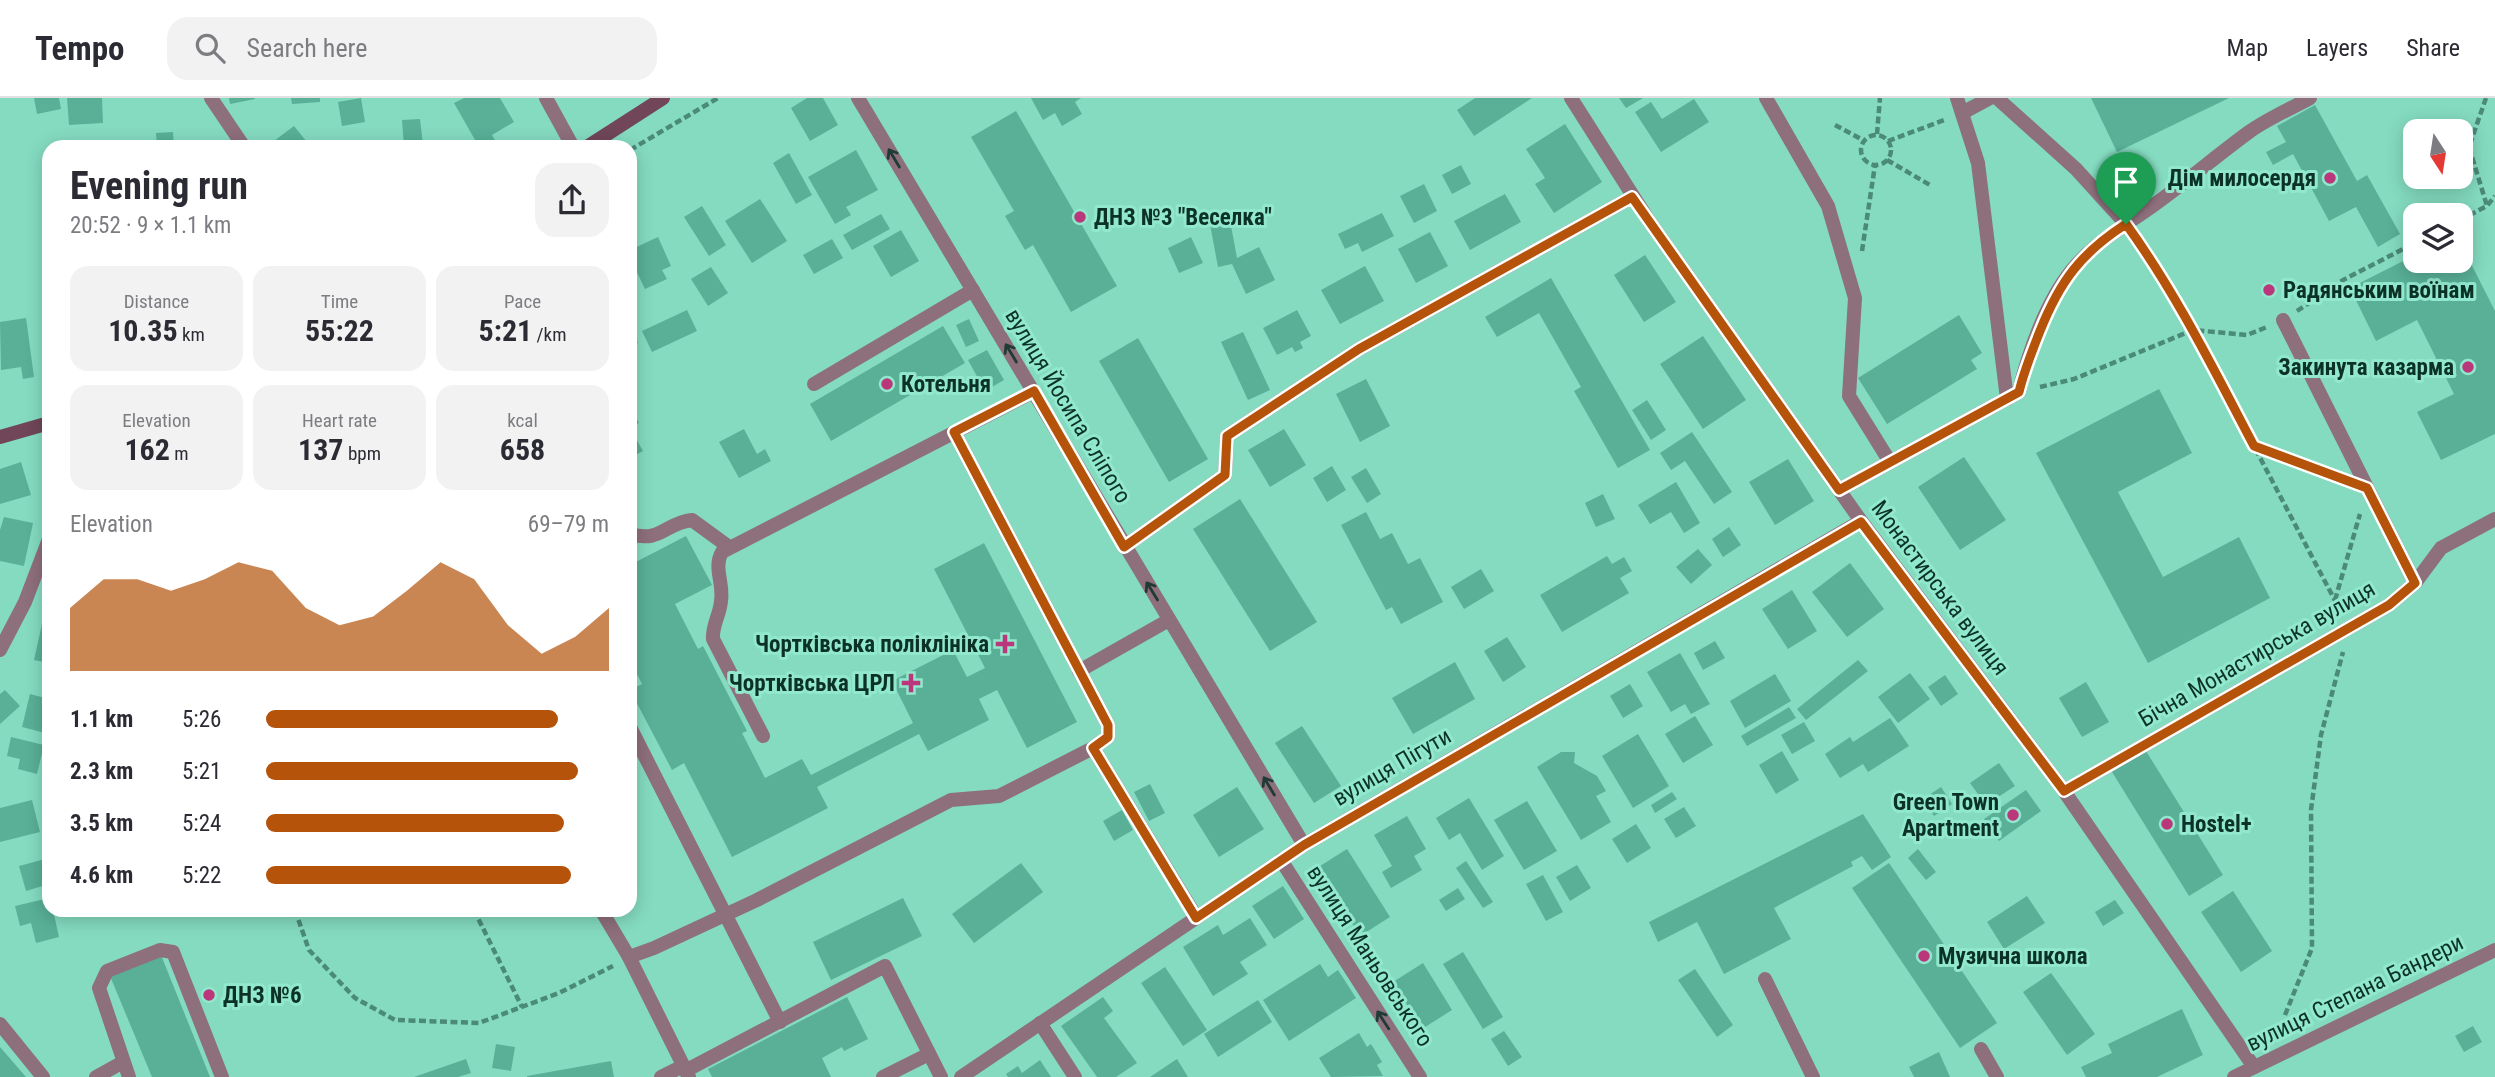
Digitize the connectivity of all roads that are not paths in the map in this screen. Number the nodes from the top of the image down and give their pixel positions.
1 (211, 98) edge
2 (546, 98) edge
3 (663, 98) edge
4 (858, 98) edge
5 (1571, 98) edge
6 (1766, 98) edge
7 (1957, 98) edge
8 (1990, 98) edge
9 (1997, 98) edge
10 (2310, 98) edge
11 (1962, 113) junction
12 (239, 140) edge
13 (569, 140) edge
14 (598, 140) edge
15 (1632, 197) junction
16 (2126, 224) junction
17 (973, 290) junction
18 (2283, 320) road end
19 (814, 384) dead end
20 (1034, 391) junction
21 (2013, 395) junction
22 (42, 425) edge
23 (954, 432) junction
24 (0, 438) edge
25 (1890, 462) junction
26 (1839, 490) junction
27 (2495, 519) edge
28 (1861, 522) junction
29 (637, 536) edge
30 (729, 547) junction
31 (1124, 547) junction
32 (42, 557) edge
33 (2415, 583) junction
34 (1169, 620) junction
35 (0, 650) edge
36 (1079, 671) junction
37 (763, 737) dead end
38 (637, 743) edge
39 (1093, 748) junction
40 (2064, 791) junction
41 (1304, 845) junction
42 (1281, 860) junction
43 (726, 915) junction
44 (605, 917) edge
45 (1196, 918) junction
46 (2495, 950) edge
47 (629, 957) junction
48 (1765, 979) dead end
49 (780, 1022) junction
50 (1040, 1023) junction
51 (0, 1024) edge
52 (1981, 1049) dead end
53 (929, 1054) junction
54 (123, 1062) junction
55 (2254, 1068) junction
56 (686, 1071) edge
57 (43, 1077) edge
58 (96, 1077) edge
59 (129, 1077) edge
60 (222, 1077) edge
61 (662, 1077) edge
62 (883, 1077) edge
63 (941, 1077) edge
64 (961, 1077) edge
65 (1075, 1077) edge
66 (1420, 1077) edge
67 (1813, 1077) edge
68 (1997, 1077) edge
69 (2234, 1077) edge

1 - 12 street
2 - 13 street
3 - 14 main road
17 -> 4 street, вулиця Йосипа Сліпого
5 - 15 street, Монастирська вулиця
6 - 25 street
7 - 11 street
8 - 11 street
9 - 16 street
10 - 16 street
11 - 21 street
15 - 26 street, Монастирська вулиця
15 - 31 street
16 - 21 street
17 - 19 street
20 -> 17 street, вулиця Йосипа Сліпого
18 - 33 street
20 - 23 street
20 - 31 street, вулиця Йосипа Сліпого
21 - 25 street
22 - 24 main road
23 - 30 street
23 - 36 street
25 - 26 street
26 - 28 street, Монастирська вулиця
27 - 33 street, Бічна Монастирська вулиця
28 - 40 street, Монастирська вулиця
28 - 41 street, вулиця Пігути
29 - 30 street
30 - 37 street
34 -> 31 street, вулиця Йосипа Сліпого
32 - 35 street
33 - 40 street, Бічна Монастирська вулиця
34 - 36 street
41 -> 34 street, вулиця Йосипа Сліпого
36 - 39 street
38 - 43 street
39 - 43 street
39 - 45 street
40 - 55 street, Монастирська вулиця
41 - 42 street, вулиця Пігути
42 - 45 street, вулиця Пігути
66 -> 42 street, вулиця Маньовського
43 - 47 street
43 - 49 street
44 - 47 street
45 - 50 street, вулиця Пігути
46 - 55 street, вулиця Степана Бандери
47 - 56 street
48 - 67 street
49 - 53 street
49 - 56 street
50 - 64 street, вулиця Пігути
50 - 65 street
51 - 57 street
52 - 68 street
53 - 62 street
53 - 63 street
54 - 58 street
54 - 59 street
54 - 60 street
55 - 69 street, вулиця Степана Бандери
56 - 61 street

